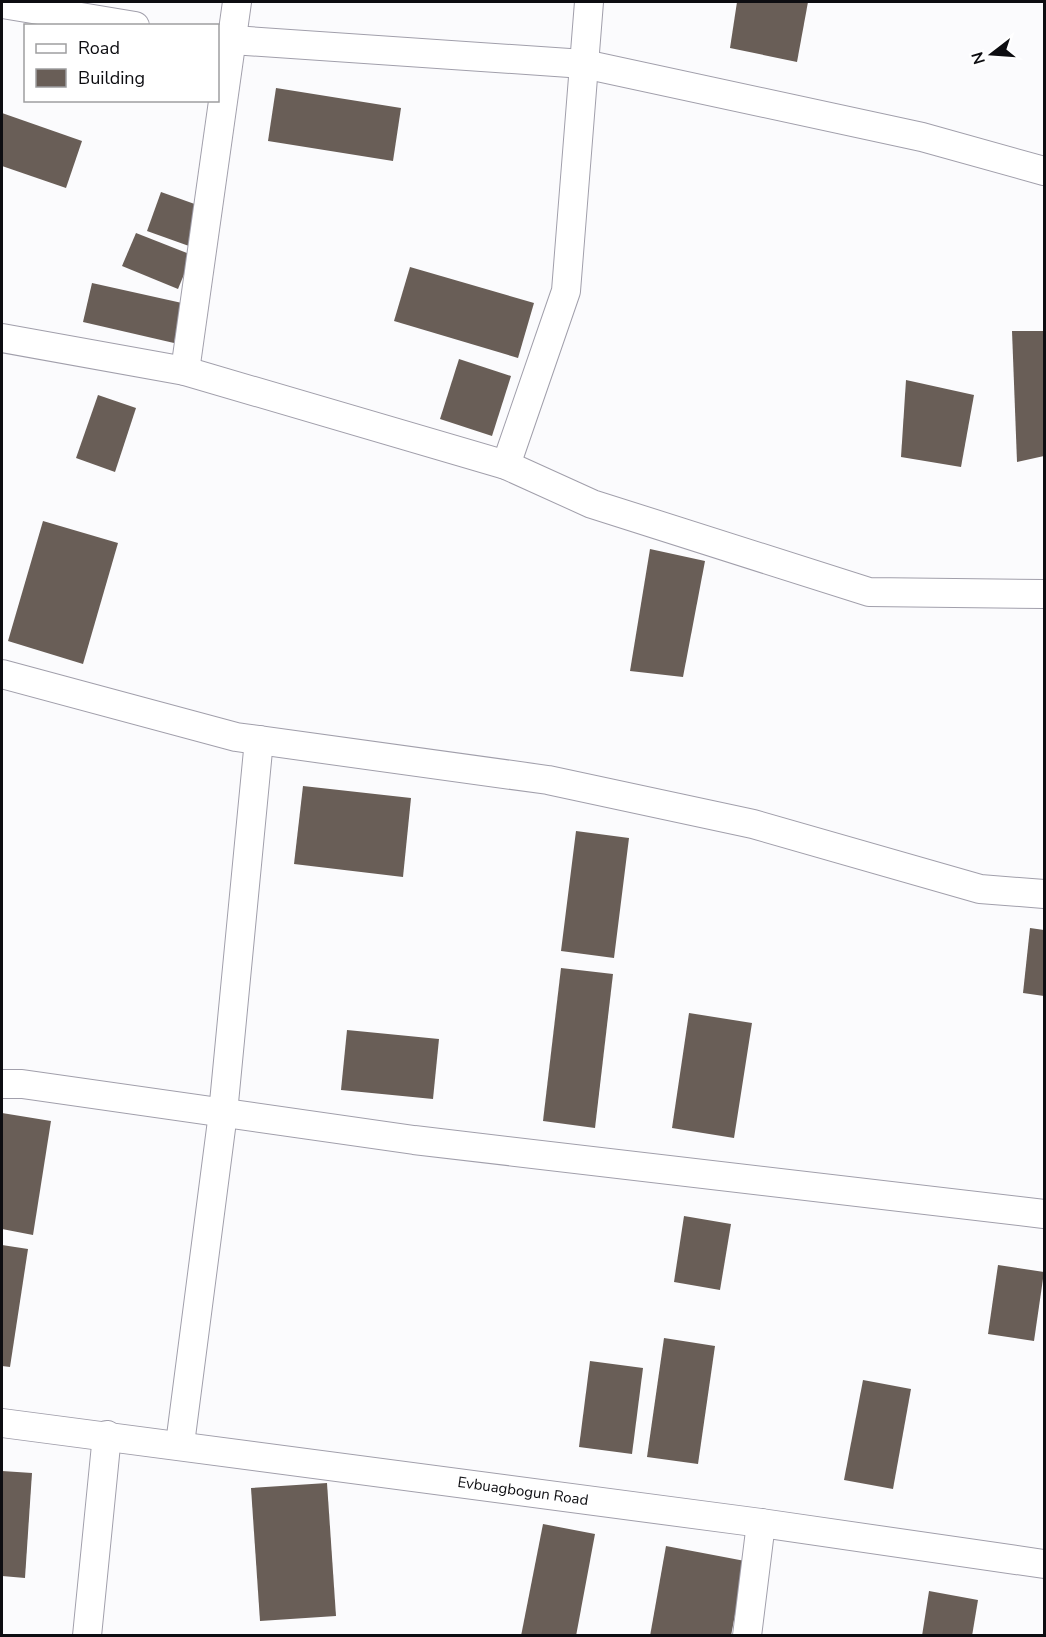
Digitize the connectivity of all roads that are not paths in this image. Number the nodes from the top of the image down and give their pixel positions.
1 (237, 2) edge
2 (589, 2) edge
3 (2, 4) edge
4 (123, 24) edge
5 (224, 40) edge
6 (584, 64) junction
7 (219, 82) edge
8 (217, 102) edge
9 (1044, 171) edge
10 (2, 338) edge
11 (185, 371) junction
12 (506, 465) junction
13 (1044, 594) edge
14 (2, 674) edge
15 (259, 740) junction
16 (1044, 894) edge
17 (2, 1084) edge
18 (223, 1113) junction
19 (1044, 1214) edge
20 (2, 1423) edge
21 (107, 1435) junction
22 (180, 1444) junction
23 (761, 1523) junction
24 (1044, 1564) edge
25 (87, 1635) edge
26 (747, 1635) edge

1 - 5 street
2 - 6 street
3 - 4 street
5 - 6 street
5 - 7 street
6 - 9 street
6 - 12 street
8 - 11 street
10 - 11 street
11 - 12 street
12 - 13 street
14 - 15 street
15 - 16 street
15 - 18 street
17 - 18 street
18 - 19 street
18 - 22 street
20 - 21 street, Evbuagbogun Road
21 - 22 street, Evbuagbogun Road
21 - 25 street
22 - 23 street, Evbuagbogun Road
23 - 24 street, Evbuagbogun Road
23 - 26 street

